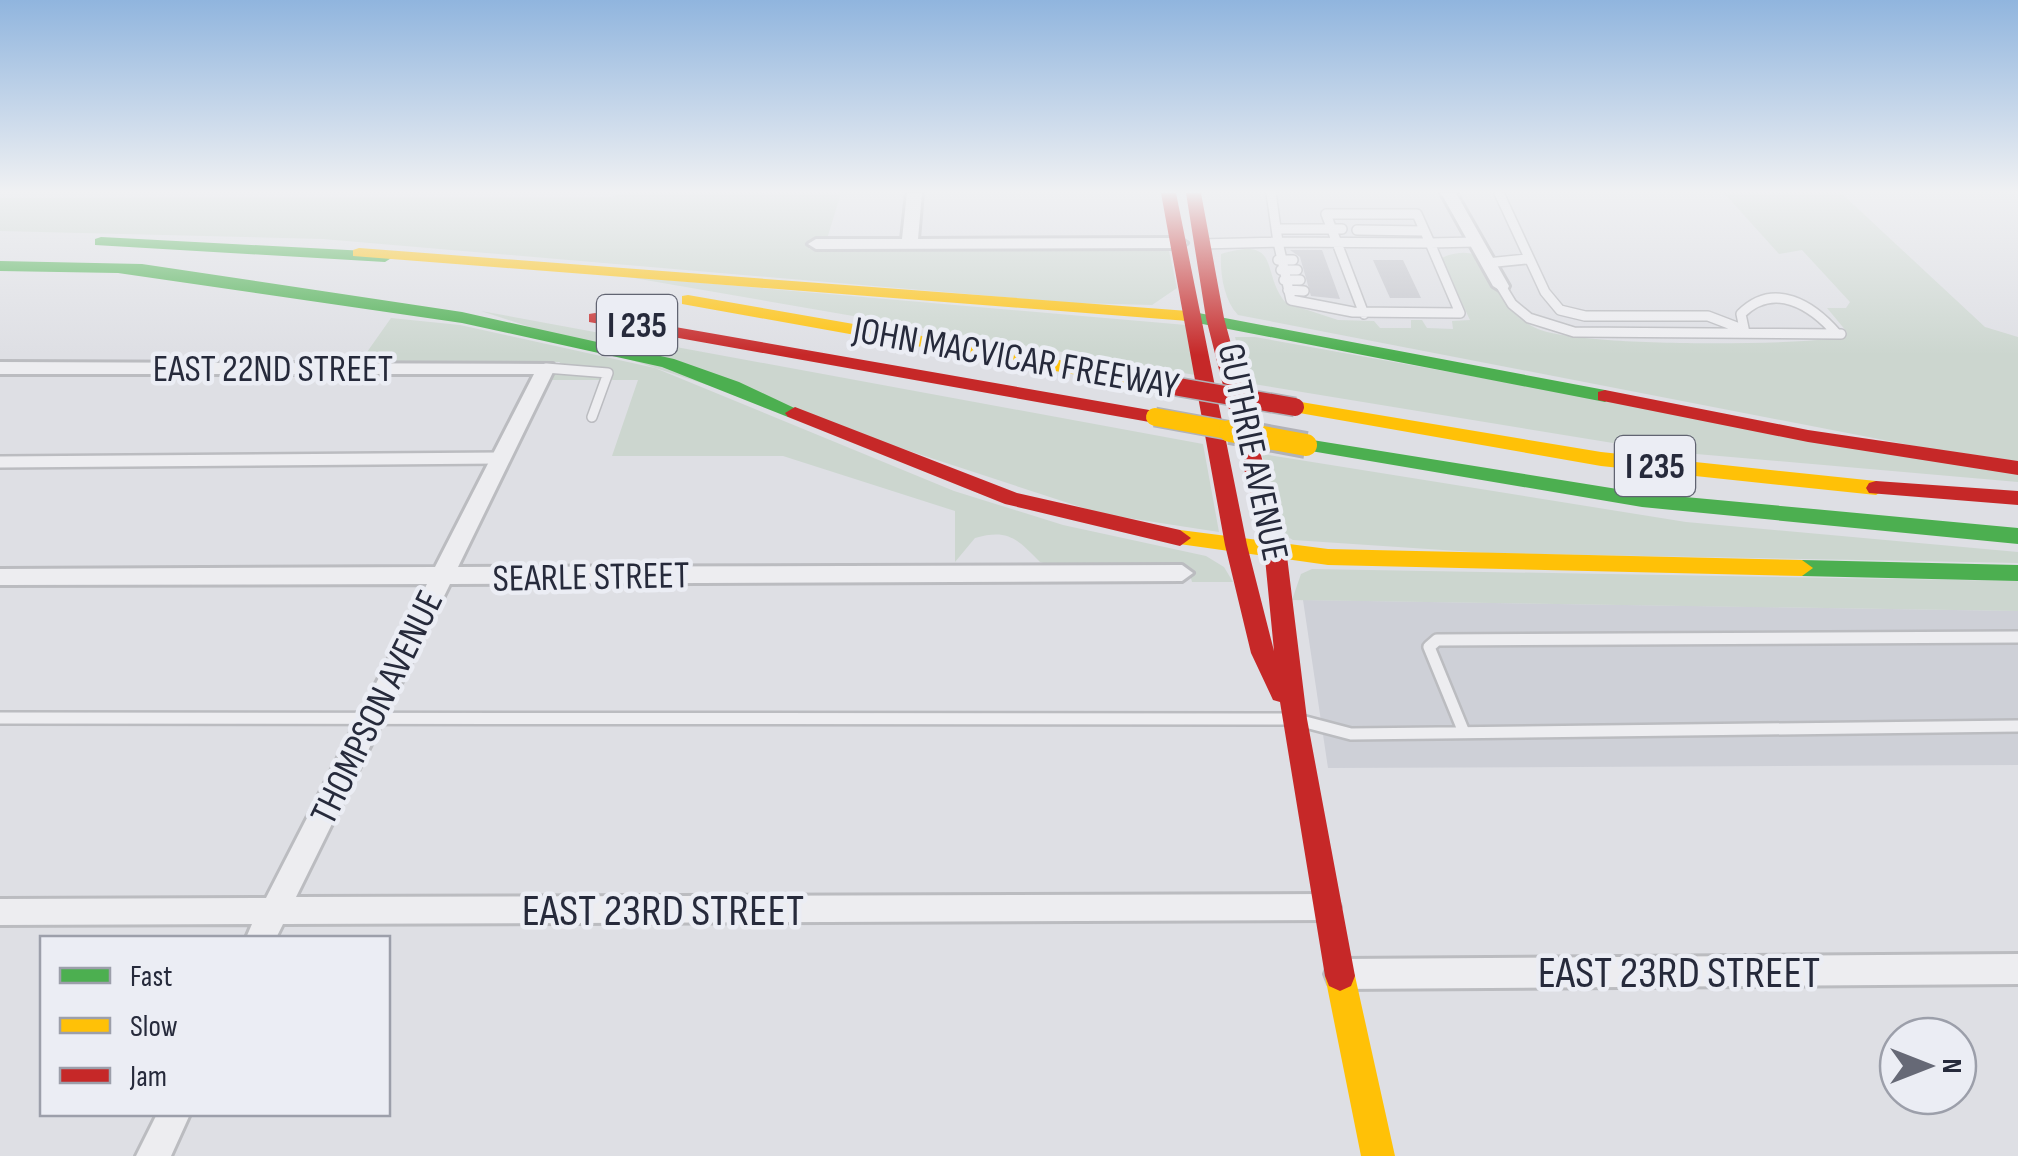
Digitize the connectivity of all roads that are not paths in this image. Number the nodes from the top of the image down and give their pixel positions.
1 (200, 247) edge
2 (1190, 247) edge
3 (1191, 247) edge
4 (1279, 247) edge
5 (1338, 247) edge
6 (1432, 247) edge
7 (1479, 247) edge
8 (1523, 247) edge
9 (359, 253) junction
10 (1325, 259) dead end
11 (1343, 259) junction
12 (1528, 259) junction
13 (1487, 262) junction
14 (0, 266) edge
15 (114, 268) junction
16 (1349, 274) junction
17 (1283, 275) junction
18 (1331, 275) dead end
19 (1501, 286) joint
20 (1337, 290) dead end
21 (1355, 290) junction
22 (544, 309) dead end
23 (1364, 314) junction
24 (580, 315) dead end
25 (1190, 316) junction
26 (1607, 316) junction
27 (1666, 316) junction
28 (1215, 318) junction
29 (1744, 331) junction
30 (1614, 334) junction
31 (1676, 334) junction
32 (0, 368) edge
33 (546, 368) junction
34 (592, 417) dead end
35 (500, 458) junction
36 (0, 462) edge
37 (2018, 468) edge
38 (2018, 498) edge
39 (2018, 536) edge
40 (1236, 545) junction
41 (1275, 548) junction
42 (1182, 573) dead end
43 (2018, 573) edge
44 (0, 577) edge
45 (441, 577) junction
46 (2018, 637) edge
47 (0, 718) edge
48 (370, 719) junction
49 (1294, 720) junction
50 (2018, 726) edge
51 (1463, 730) junction
52 (1326, 907) junction
53 (275, 911) junction
54 (0, 912) edge
55 (262, 936) edge
56 (2018, 968) edge
57 (1340, 974) junction
58 (173, 1116) edge
59 (153, 1156) edge
60 (1378, 1156) edge

1 - 9 main road, JOHN MACVICAR FREEWAY / I 235
2 - 25 main road, GUTHRIE AVENUE
3 - 28 main road, GUTHRIE AVENUE
4 - 17 lane
5 - 11 lane
6 - 23 lane
7 - 13 street
8 - 12 lane
9 - 25 main road
9 - 38 main road, JOHN MACVICAR FREEWAY / I 235, bridge
10 - 11 lane
11 - 16 lane
12 - 13 lane
12 - 26 lane
13 - 19 street
14 - 15 main road, I 235
15 - 22 main road, I 235
15 - 40 main road
16 - 18 lane
16 - 21 lane
17 - 17 lane
17 - 23 lane
19 - 30 lane
20 - 21 lane
21 - 23 lane
24 - 39 main road, JOHN MACVICAR FREEWAY / I 235, bridge
25 - 28 main road
25 - 40 main road, GUTHRIE AVENUE
26 - 27 lane
26 - 30 lane
27 - 29 lane
27 - 31 lane
28 - 37 main road
28 - 41 main road, GUTHRIE AVENUE
29 - 29 lane
29 - 31 lane
30 - 31 lane
32 - 33 street, EAST 22ND STREET
33 - 34 lane
33 - 35 street, THOMPSON AVENUE
35 - 36 lane
35 - 45 street, THOMPSON AVENUE
40 - 41 main road
40 - 49 main road, GUTHRIE AVENUE
41 - 43 main road
41 - 49 main road, GUTHRIE AVENUE
42 - 45 street, SEARLE STREET
44 - 45 street, SEARLE STREET
45 - 48 street, THOMPSON AVENUE
46 - 51 lane
47 - 48 lane
48 - 49 lane
48 - 53 street, THOMPSON AVENUE
49 - 51 lane
49 - 52 main road, GUTHRIE AVENUE
50 - 51 lane
52 - 53 street, EAST 23RD STREET
52 - 57 main road, GUTHRIE AVENUE
53 - 54 street, EAST 23RD STREET
53 - 55 street, THOMPSON AVENUE
56 - 57 street, EAST 23RD STREET
57 - 60 main road, GUTHRIE AVENUE
58 - 59 street

